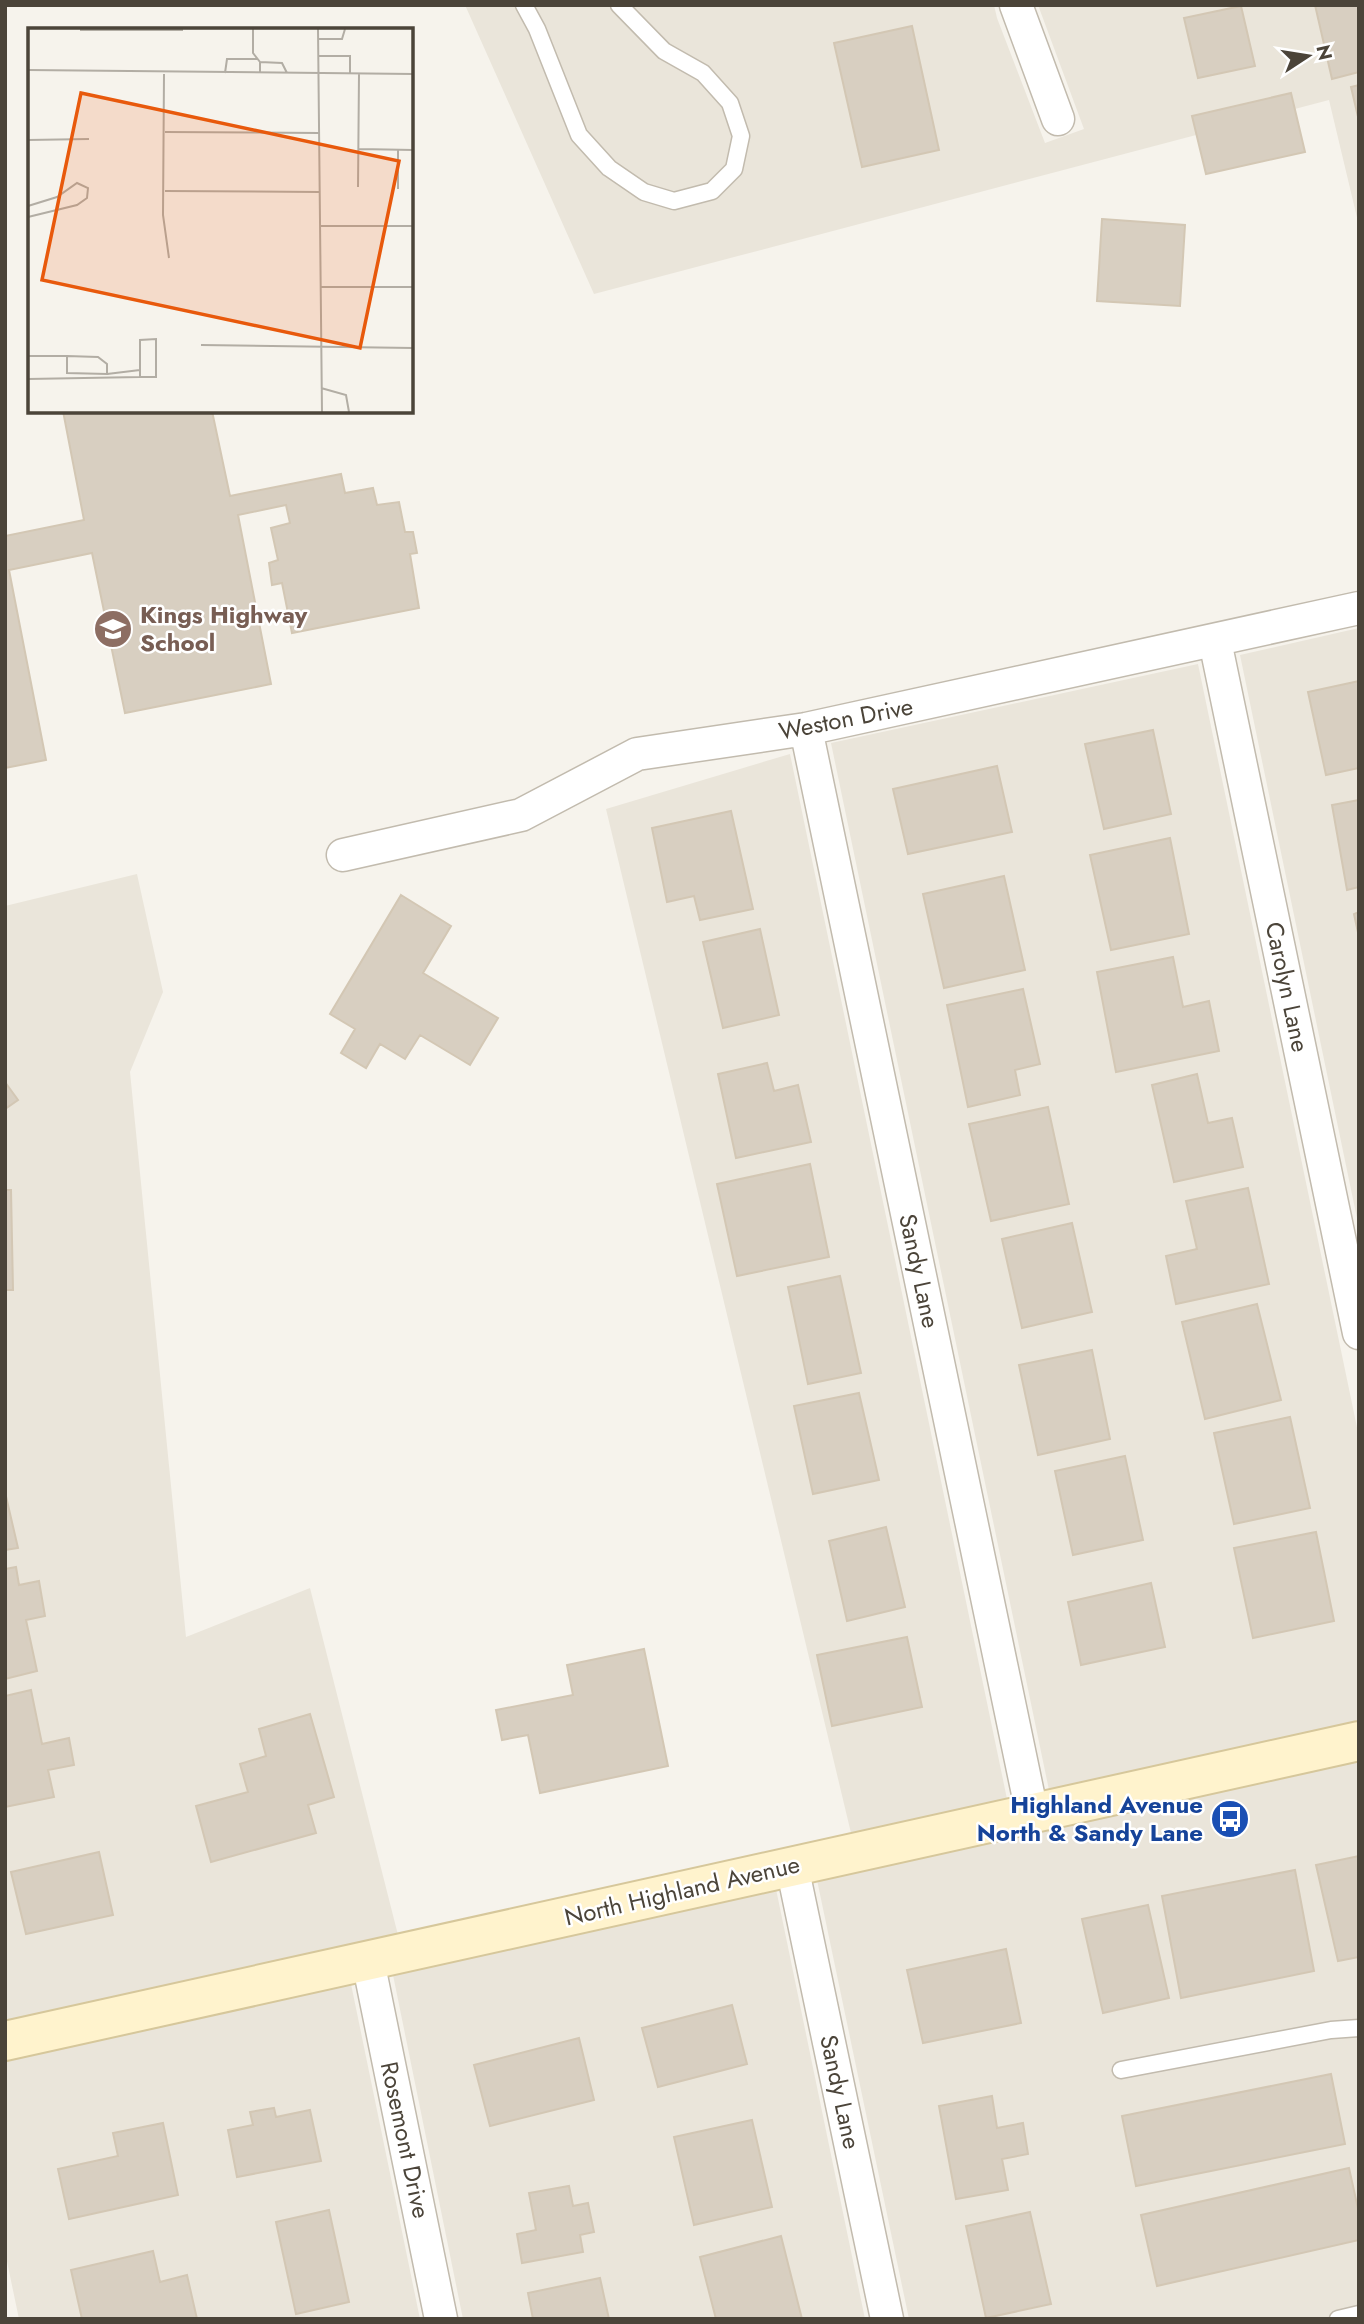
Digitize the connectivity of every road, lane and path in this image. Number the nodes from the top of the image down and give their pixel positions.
1 (524, 5) edge
2 (620, 5) edge
3 (1016, 5) edge
4 (1058, 119) dead end
5 (1359, 608) edge
6 (1215, 641) junction
7 (806, 729) junction
8 (343, 855) dead end
9 (1359, 1332) edge
10 (1359, 1741) edge
11 (1032, 1813) junction
12 (792, 1866) junction
13 (368, 1961) junction
14 (1359, 2028) edge
15 (5, 2041) edge
16 (1121, 2070) dead end
17 (1359, 2314) edge
18 (441, 2319) edge
19 (887, 2319) edge
20 (1338, 2319) edge

1 - 2 lane
3 - 4 street
5 - 6 street, Weston Drive
6 - 7 street, Weston Drive
6 - 9 street, Carolyn Lane
7 - 8 street, Weston Drive
7 - 11 street, Sandy Lane
10 - 11 street, North Highland Avenue
11 - 12 street, North Highland Avenue
12 - 13 street, North Highland Avenue
12 - 19 street, Sandy Lane
13 - 15 street, North Highland Avenue
13 - 18 street, Rosemont Drive
14 - 16 lane
17 - 20 lane

